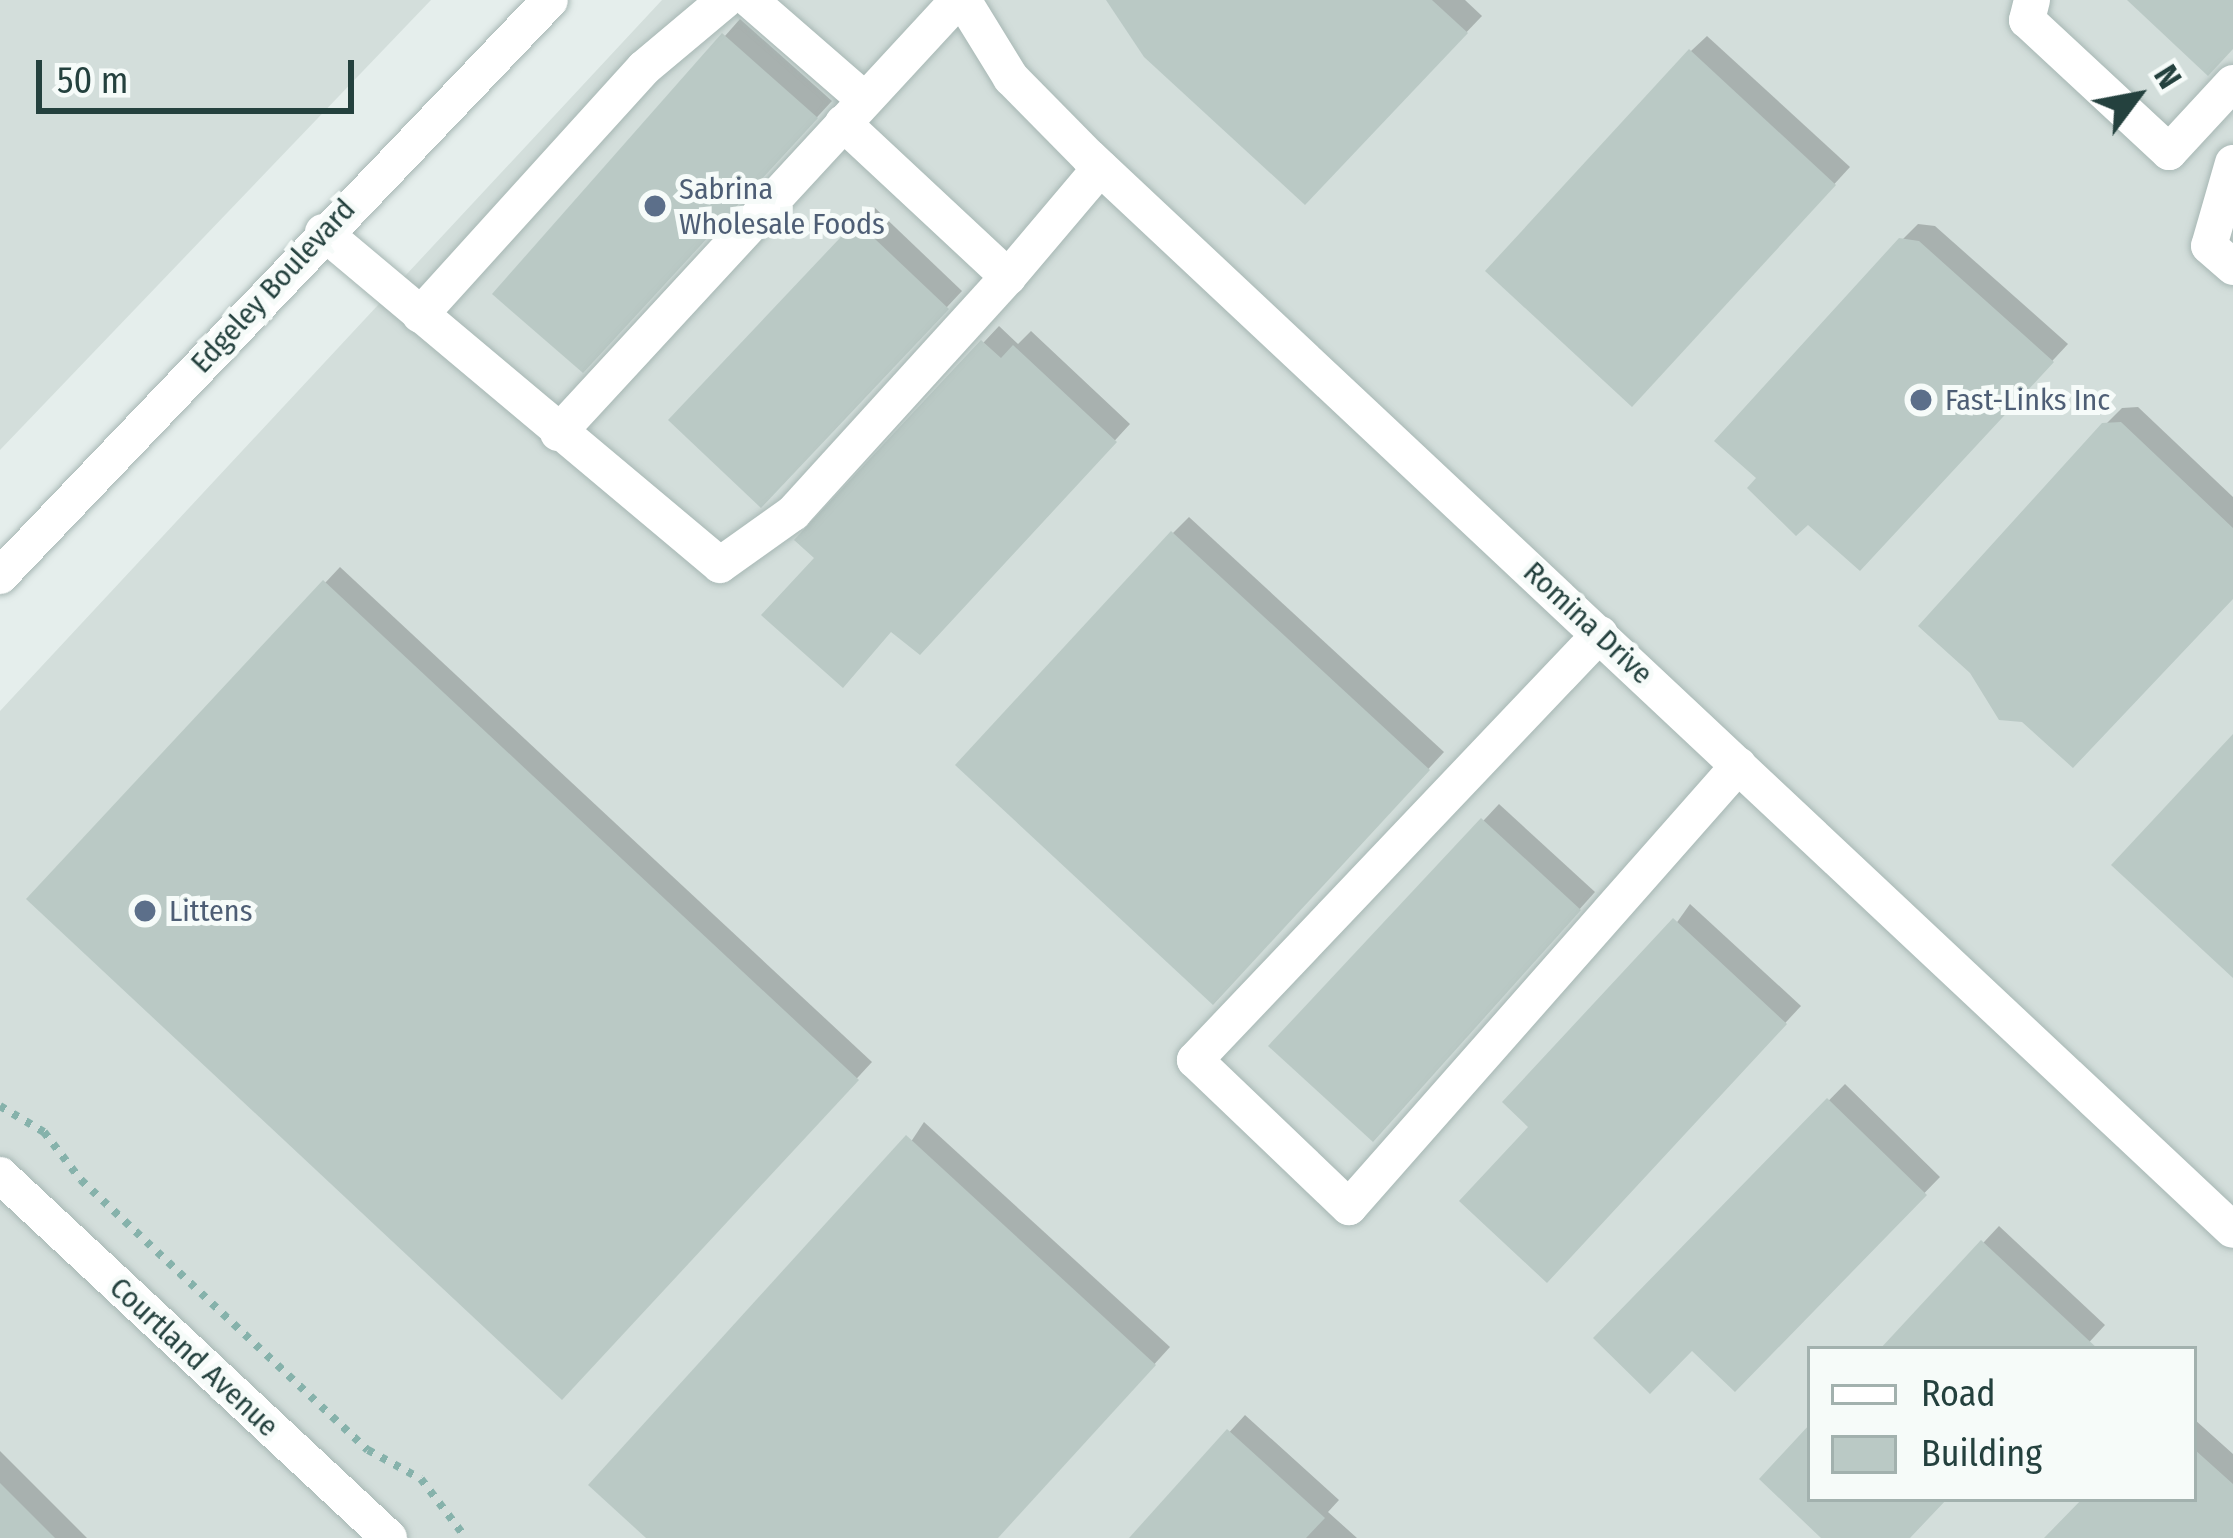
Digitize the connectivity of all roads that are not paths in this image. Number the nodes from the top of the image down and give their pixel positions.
1 (550, 0) edge
2 (724, 0) edge
3 (750, 0) edge
4 (960, 0) edge
5 (2032, 0) edge
6 (2233, 83) edge
7 (854, 112) junction
8 (2233, 163) edge
9 (1100, 168) junction
10 (323, 232) junction
11 (2233, 267) edge
12 (1008, 277) junction
13 (420, 315) junction
14 (558, 433) junction
15 (0, 576) edge
16 (1600, 634) junction
17 (1739, 765) junction
18 (0, 1175) edge
19 (2233, 1230) edge
20 (372, 1533) edge

1 - 10 street, Edgeley Boulevard
2 - 13 street
3 - 7 street
4 - 7 street
4 - 9 street, Romina Drive
5 - 6 street
7 - 12 street
7 - 14 street
8 - 11 street
9 - 12 street
9 - 16 street, Romina Drive
10 - 13 street
10 - 15 street, Edgeley Boulevard
12 - 14 street
13 - 14 street
16 - 17 street, Romina Drive
16 - 17 street
17 - 19 street, Romina Drive
18 - 20 street, Courtland Avenue

